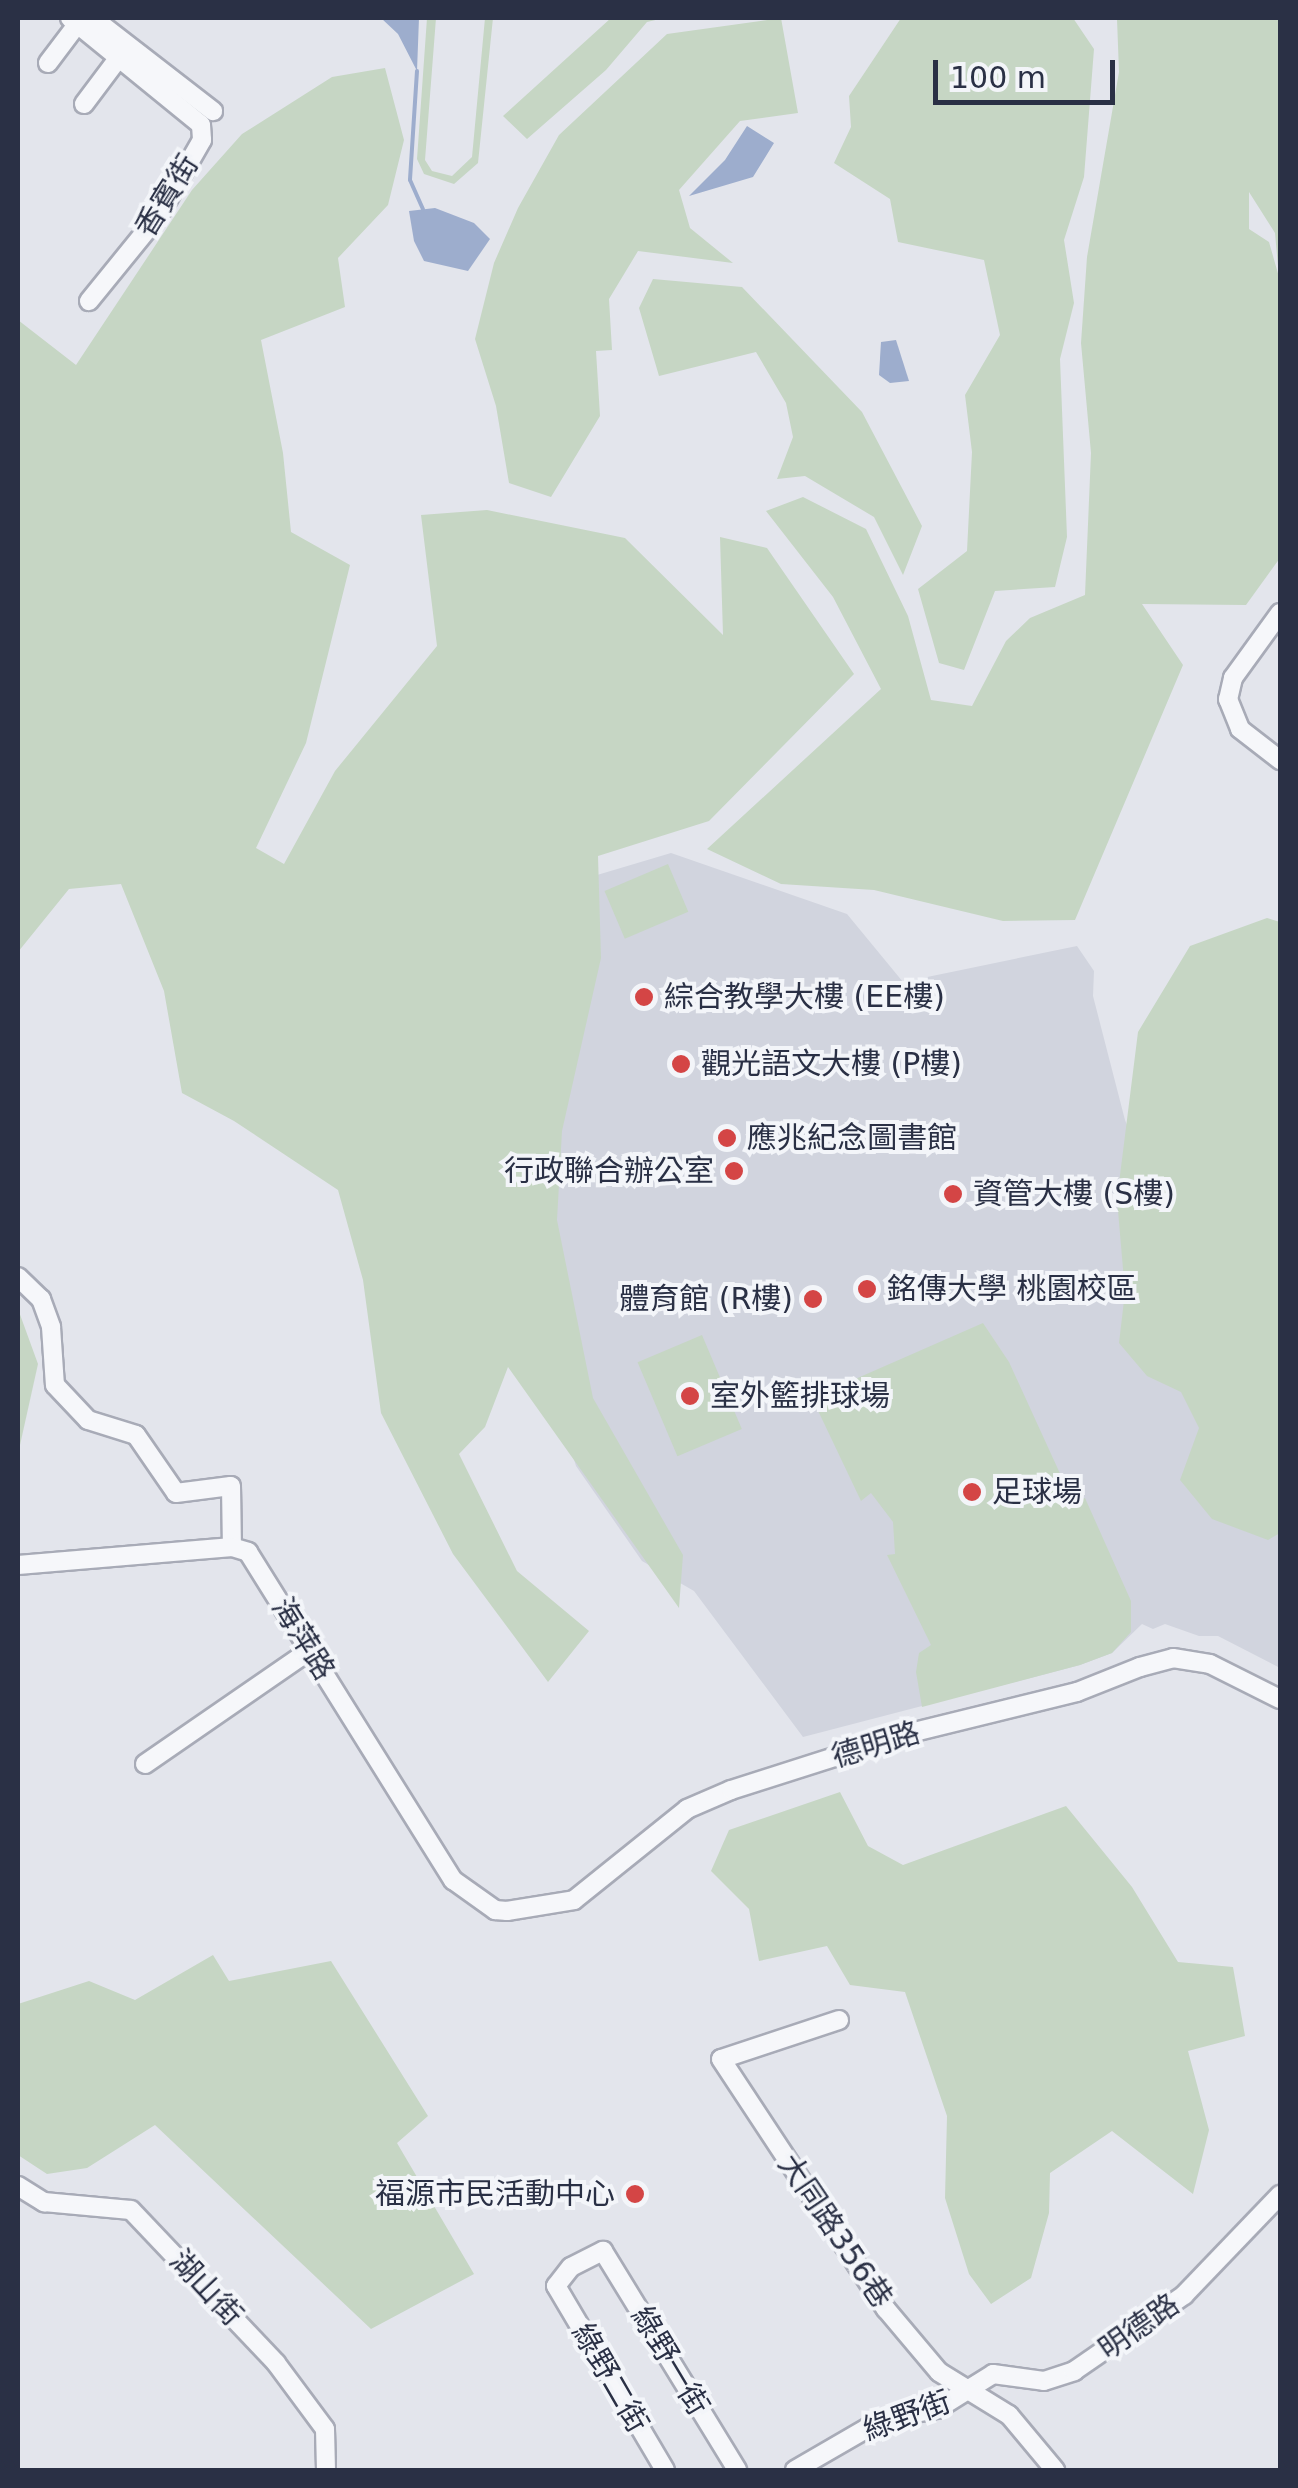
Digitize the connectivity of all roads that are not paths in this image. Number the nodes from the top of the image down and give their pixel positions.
1 (93, 18) edge
2 (71, 24) edge
3 (48, 64) dead end
4 (114, 64) dead end
5 (84, 104) dead end
6 (213, 111) dead end
7 (89, 301) dead end
8 (1280, 613) edge
9 (1280, 760) edge
10 (18, 1276) edge
11 (232, 1548) junction
12 (18, 1565) edge
13 (310, 1650) junction
14 (1280, 1699) edge
15 (145, 1764) dead end
16 (494, 1910) joint
17 (840, 2020) dead end
18 (18, 2186) edge
19 (1280, 2195) edge
20 (556, 2286) joint
21 (967, 2393) junction
22 (326, 2470) edge
23 (665, 2470) edge
24 (738, 2470) edge
25 (796, 2470) edge
26 (1055, 2470) edge

1 - 6 street
2 - 3 street
2 - 7 street, 香賓街
4 - 5 street
8 - 9 street
10 - 11 street
11 - 12 street
11 - 13 street, 海萍路
13 - 15 street
13 - 16 street, 海萍路
14 - 16 street, 德明路
17 - 21 street, 大同路356巷
18 - 22 street, 湖山街
19 - 21 street, 明德路
20 - 23 street, 綠野二街
20 - 24 street, 綠野一街
21 - 25 street, 綠野街
21 - 26 street, 大同路356巷

